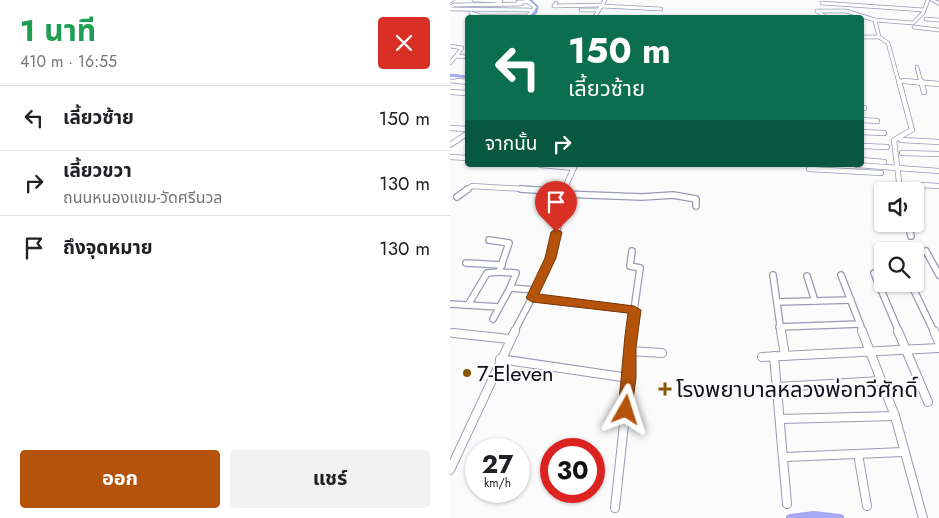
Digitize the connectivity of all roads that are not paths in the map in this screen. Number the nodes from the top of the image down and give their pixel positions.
1 (462, 0) edge
2 (474, 0) edge
3 (605, 0) edge
4 (931, 0) edge
5 (501, 1) junction
6 (556, 3) dead end
7 (822, 3) dead end
8 (525, 4) edge
9 (939, 4) edge
10 (454, 5) junction
11 (496, 5) junction
12 (602, 5) junction
13 (578, 6) junction
14 (450, 8) edge
15 (661, 9) dead end
16 (516, 10) junction
17 (530, 10) dead end
18 (599, 10) junction
19 (924, 10) junction
20 (471, 13) dead end
21 (477, 15) edge
22 (528, 15) edge
23 (596, 15) edge
24 (823, 15) edge
25 (859, 15) edge
26 (864, 16) edge
27 (926, 18) dead end
28 (876, 20) junction
29 (939, 20) edge
30 (914, 28) dead end
31 (939, 30) edge
32 (864, 36) edge
33 (879, 36) junction
34 (450, 46) edge
35 (456, 56) junction
36 (465, 57) edge
37 (450, 63) edge
38 (917, 67) dead end
39 (450, 81) edge
40 (899, 81) junction
41 (465, 82) edge
42 (921, 82) junction
43 (939, 84) edge
44 (450, 91) edge
45 (465, 92) edge
46 (924, 92) dead end
47 (864, 120) edge
48 (877, 121) dead end
49 (450, 128) edge
50 (465, 129) edge
51 (864, 132) edge
52 (884, 133) dead end
53 (465, 135) edge
54 (901, 140) dead end
55 (939, 142) edge
56 (450, 145) edge
57 (864, 146) edge
58 (887, 147) dead end
59 (902, 152) dead end
60 (939, 154) edge
61 (450, 156) edge
62 (465, 158) edge
63 (864, 160) edge
64 (884, 162) dead end
65 (864, 166) edge
66 (574, 167) edge
67 (842, 168) edge
68 (897, 168) junction
69 (809, 169) dead end
70 (939, 171) edge
71 (881, 173) dead end
72 (899, 182) edge
73 (924, 185) edge
74 (939, 186) edge
75 (563, 193) junction
76 (457, 197) dead end
77 (696, 206) dead end
78 (910, 232) edge
79 (911, 236) dead end
80 (489, 240) dead end
81 (632, 251) dead end
82 (926, 251) dead end
83 (466, 263) dead end
84 (502, 265) junction
85 (499, 272) junction
86 (773, 275) dead end
87 (841, 275) dead end
88 (939, 275) edge
89 (807, 276) dead end
90 (510, 288) junction
91 (536, 290) junction
92 (882, 292) edge
93 (915, 292) edge
94 (532, 298) junction
95 (850, 300) junction
96 (815, 301) junction
97 (778, 302) junction
98 (450, 304) edge
99 (468, 305) junction
100 (499, 307) junction
101 (634, 310) junction
102 (493, 318) dead end
103 (860, 324) junction
104 (779, 328) junction
105 (454, 333) dead end
106 (510, 339) junction
107 (939, 342) edge
108 (939, 348) edge
109 (908, 350) junction
110 (629, 351) junction
111 (870, 352) junction
112 (662, 353) dead end
113 (774, 356) junction
114 (785, 356) junction
115 (762, 357) dead end
116 (500, 359) junction
117 (629, 378) junction
118 (882, 381) junction
119 (777, 387) junction
120 (928, 402) dead end
121 (894, 416) junction
122 (781, 420) junction
123 (903, 452) junction
124 (858, 454) junction
125 (785, 457) junction
126 (450, 470) edge
127 (787, 504) dead end
128 (867, 506) dead end
129 (615, 508) dead end
130 (923, 518) edge

1 - 10 street
2 - 5 street
3 - 12 street
4 - 9 main road
4 - 19 street
5 - 8 street
5 - 11 street
6 - 13 street
7 - 19 street
8 - 11 street
8 - 16 street
8 - 22 street
10 - 11 street
10 - 14 street
12 - 13 street
12 - 15 street
12 - 18 street
13 - 18 street
14 - 16 street
16 - 17 street
18 - 23 street
19 - 28 street
20 - 21 street
24 - 25 street
26 - 28 street
27 - 29 street
28 - 33 street
30 - 31 street
32 - 33 street
33 - 40 street
34 - 35 street
35 - 36 street
35 - 37 street
38 - 42 street
39 - 41 street
40 - 42 street
40 - 68 street
42 - 43 street
42 - 46 street
44 - 45 street
47 - 48 street
49 - 50 street
51 - 52 street
53 - 56 street
54 - 55 street
57 - 58 street
59 - 60 street
61 - 62 street
63 - 64 street
65 - 68 street
66 - 75 street
67 - 69 street
67 - 71 street
68 - 70 street
68 - 72 street
73 - 74 street
75 - 76 street
75 - 77 street
75 - 91 street
78 - 79 street
80 - 84 street
81 - 101 street
82 - 88 street
83 - 84 street
84 - 85 street
85 - 90 street
85 - 99 street
86 - 97 street
87 - 95 street
89 - 96 street
90 - 91 street
90 - 100 street
91 - 94 street
92 - 109 street
93 - 107 street
94 - 101 street
94 - 106 street
95 - 96 street
95 - 103 street
96 - 97 street
97 - 104 street
98 - 99 street
99 - 100 street
100 - 102 street
101 - 110 street
103 - 104 street
103 - 111 street
104 - 114 street
105 - 106 street
106 - 116 street
108 - 109 street
109 - 111 street
109 - 120 street
110 - 112 street
110 - 117 street
111 - 114 street
111 - 118 street
113 - 114 street
113 - 115 street
113 - 119 street
116 - 117 street
116 - 126 street
117 - 129 street
118 - 119 street
118 - 121 street
119 - 122 street
121 - 122 street
121 - 123 street
122 - 125 street
123 - 124 street
123 - 130 street
124 - 125 street
124 - 128 street
125 - 127 street

